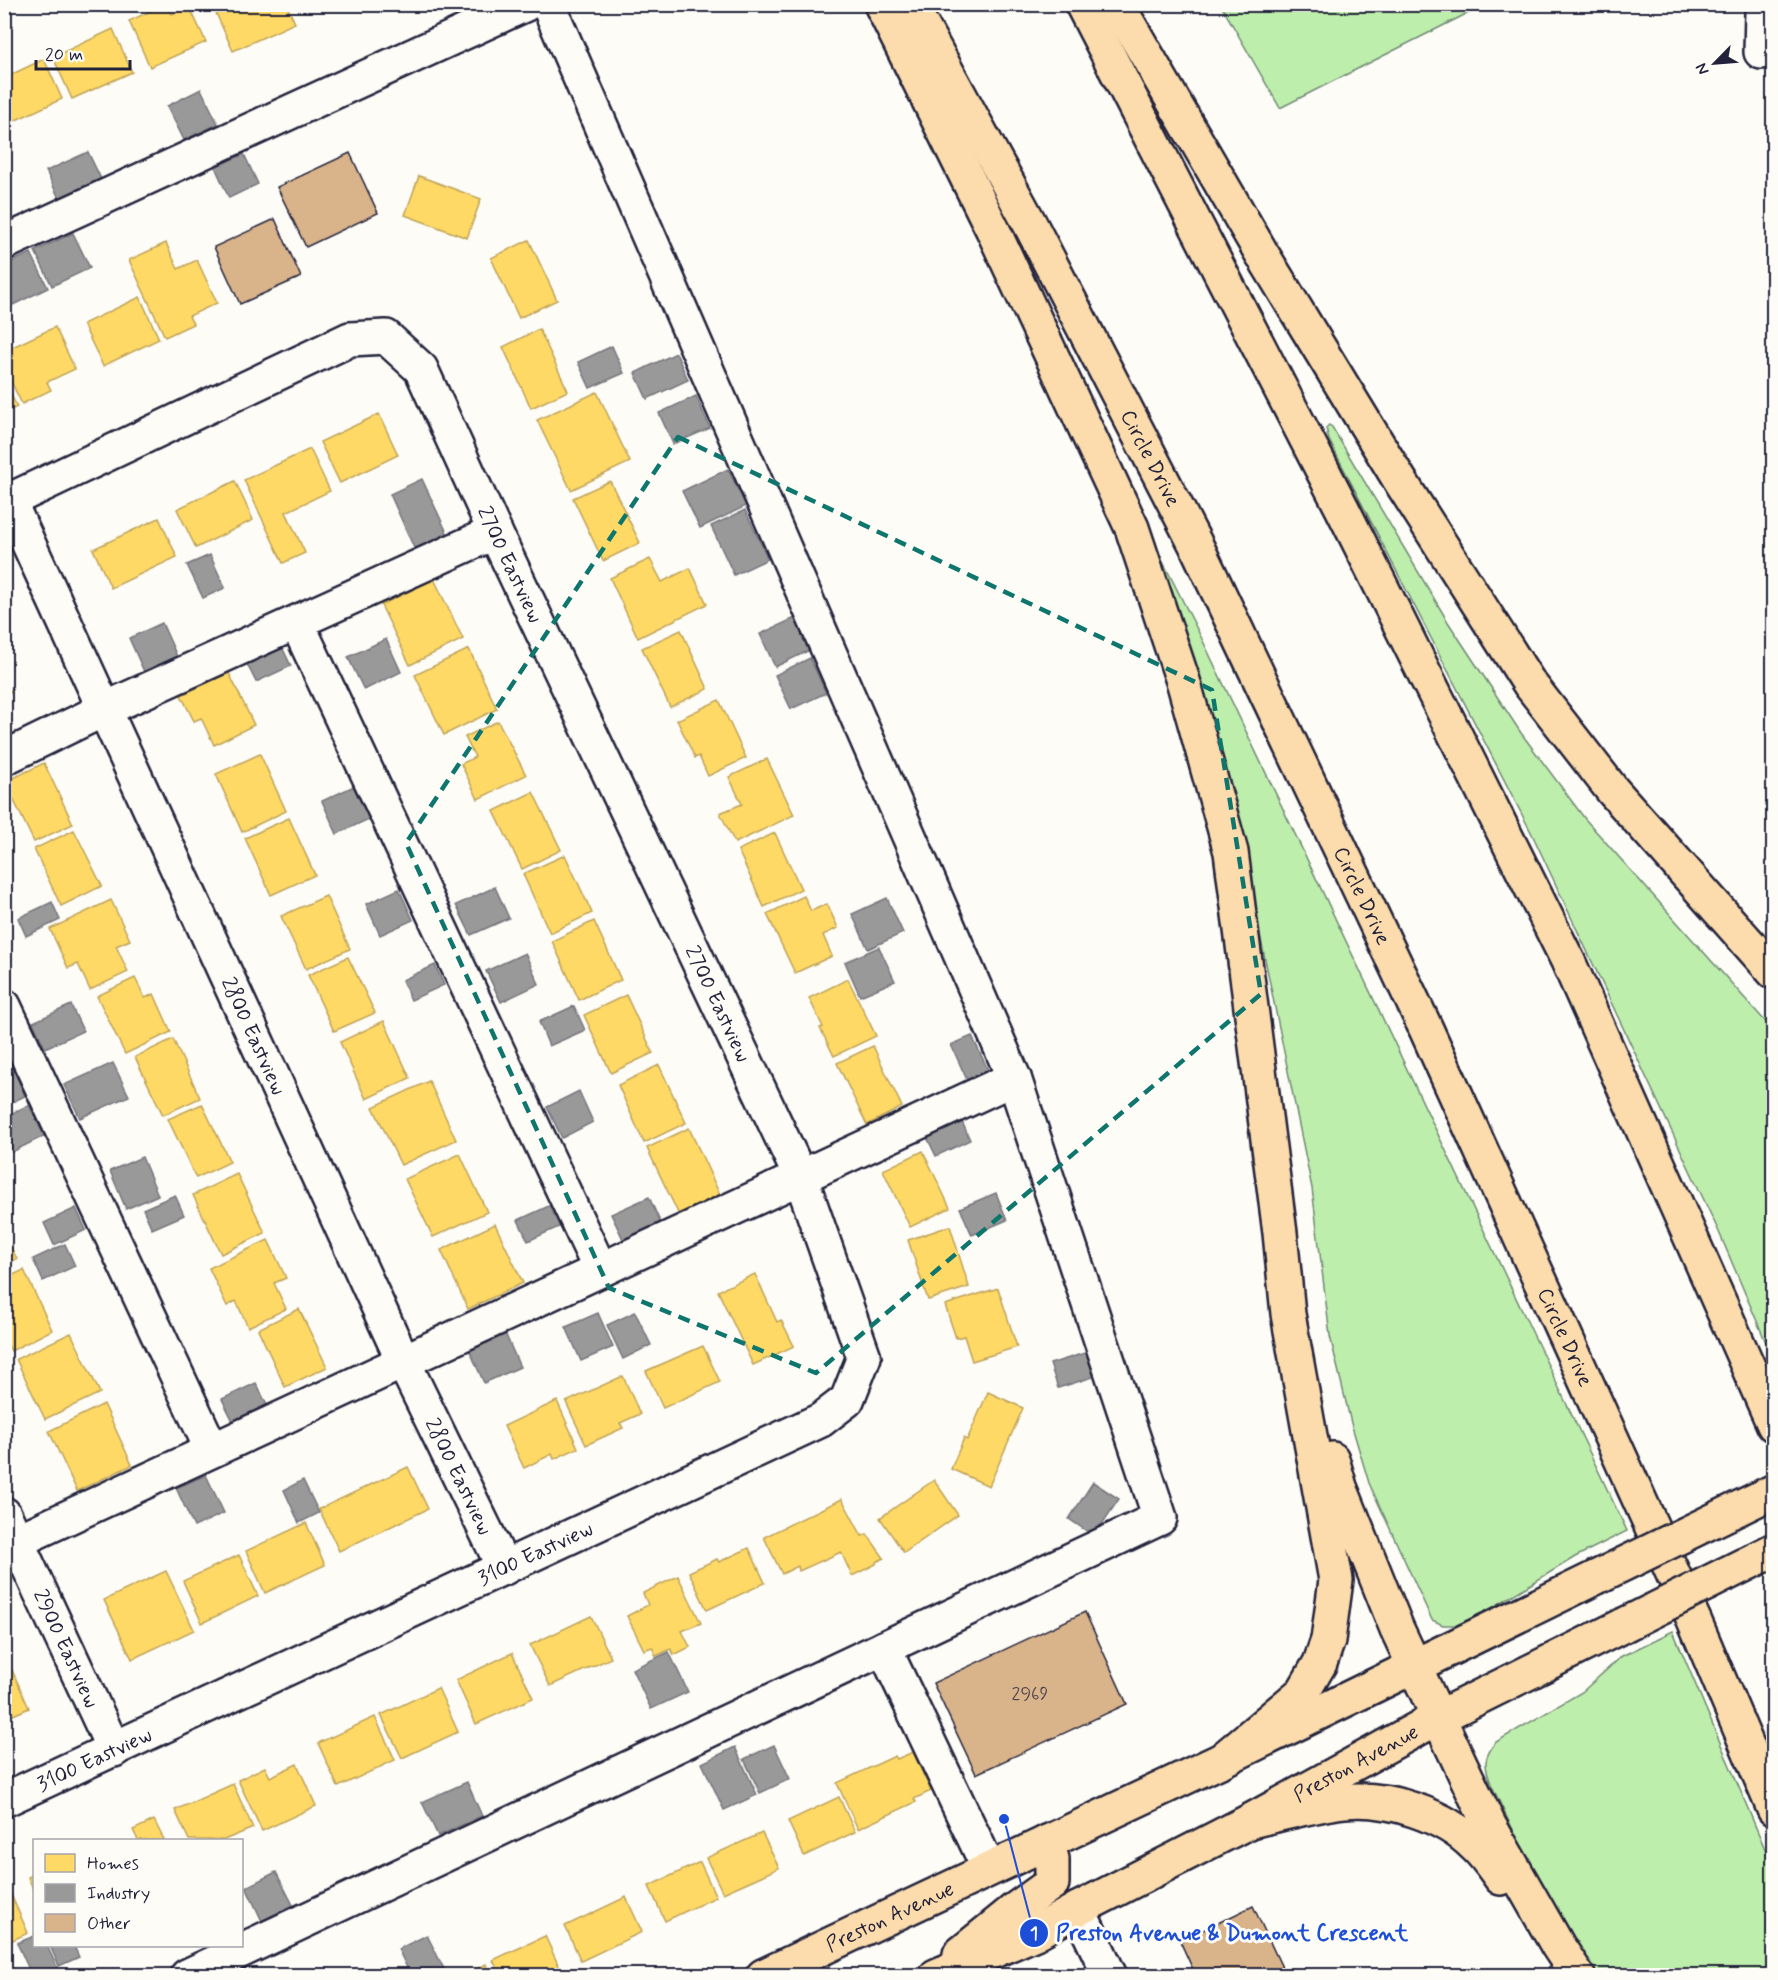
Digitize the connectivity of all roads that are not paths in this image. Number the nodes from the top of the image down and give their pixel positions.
1 (526, 4) edge
2 (548, 4) edge
3 (881, 4) edge
4 (910, 4) edge
5 (1082, 4) edge
6 (1117, 4) edge
7 (1768, 4) edge
8 (1761, 52) dead end
9 (4, 243) edge
10 (7, 502) edge
11 (495, 532) junction
12 (297, 623) junction
13 (103, 710) junction
14 (4, 758) edge
15 (1773, 972) edge
16 (4, 1006) edge
17 (1014, 1078) junction
18 (801, 1178) junction
19 (600, 1269) junction
20 (1288, 1314) junction
21 (404, 1363) junction
22 (1773, 1425) edge
23 (212, 1450) junction
24 (1773, 1491) edge
25 (9, 1534) edge
26 (1773, 1550) edge
27 (504, 1568) junction
28 (884, 1648) junction
29 (1415, 1665) junction
30 (1439, 1717) junction
31 (114, 1750) junction
32 (1222, 1760) junction
33 (4, 1800) edge
34 (1773, 1809) edge
35 (1250, 1821) junction
36 (1047, 1842) junction
37 (989, 1869) junction
38 (1078, 1909) junction
39 (1558, 1946) junction
40 (187, 1976) edge
41 (763, 1976) edge
42 (935, 1976) edge
43 (1110, 1976) edge
44 (1578, 1976) edge

1 - 9 street
2 - 17 street
3 - 20 main road
4 - 34 main road, Circle Drive
5 - 22 main road
6 - 15 main road
7 - 8 street
10 - 11 street, 2700 Eastview
10 - 13 street, 2800 Eastview
11 - 12 street
11 - 18 street, 2700 Eastview
12 - 13 street
12 - 19 street
13 - 14 street
13 - 21 street, 2800 Eastview
16 - 23 street
17 - 18 street
17 - 28 street
18 - 19 street
18 - 27 street, 3100 Eastview
19 - 21 street
20 - 29 main road
20 - 32 main road
21 - 23 street
21 - 27 street, 2800 Eastview
23 - 25 street
24 - 29 main road, Preston Avenue, bridge
25 - 31 street, 2900 Eastview
26 - 30 main road, Preston Avenue, bridge
27 - 31 street, 3100 Eastview
28 - 37 street
28 - 40 street
29 - 30 main road
29 - 32 main road, Preston Avenue
30 - 35 main road, Preston Avenue
30 - 39 main road
31 - 33 street, 3100 Eastview
32 - 36 main road, Preston Avenue
35 - 38 main road, Preston Avenue
35 - 39 main road
36 - 37 main road, Preston Avenue
36 - 42 main road, Preston Avenue
37 - 41 main road, Preston Avenue
38 - 42 main road, Preston Avenue
38 - 43 street
39 - 44 main road

